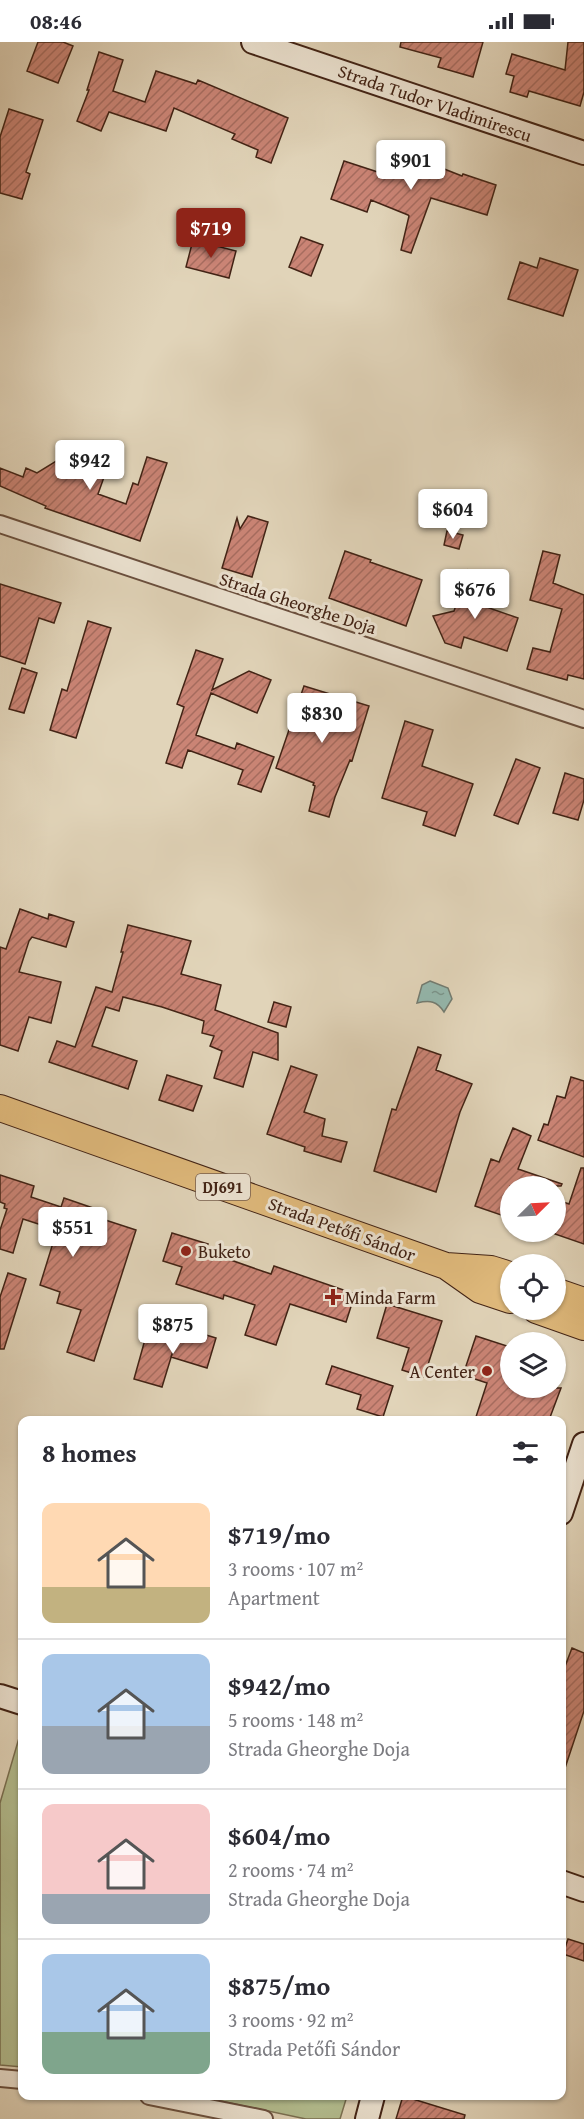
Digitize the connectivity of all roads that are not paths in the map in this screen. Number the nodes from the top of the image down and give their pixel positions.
1 (253, 42) edge
2 (584, 153) edge
3 (0, 524) edge
4 (584, 719) edge
5 (0, 1108) edge
6 (446, 1266) junction
7 (500, 1272) edge
8 (566, 1295) edge
9 (500, 1297) edge
10 (584, 1301) edge
11 (564, 1320) edge
12 (584, 1327) edge
13 (584, 1444) edge
14 (566, 1498) edge
15 (0, 1696) edge
16 (18, 1702) edge
17 (566, 1884) edge
18 (584, 1890) edge
19 (0, 2078) edge
20 (18, 2080) edge
21 (169, 2100) edge
22 (373, 2100) edge
23 (264, 2119) edge
24 (367, 2119) edge

1 - 2 street, Strada Tudor Vladimirescu
3 - 4 street, Strada Gheorghe Doja
5 - 6 main road, Strada Petőfi Sándor / DJ691
6 - 7 main road, Strada Petőfi Sándor / DJ691
6 - 9 main road, Strada Petőfi Sándor / DJ691
8 - 10 main road
11 - 12 main road
13 - 14 street
15 - 16 street
17 - 18 street
19 - 20 street
21 - 23 street
22 - 24 street

